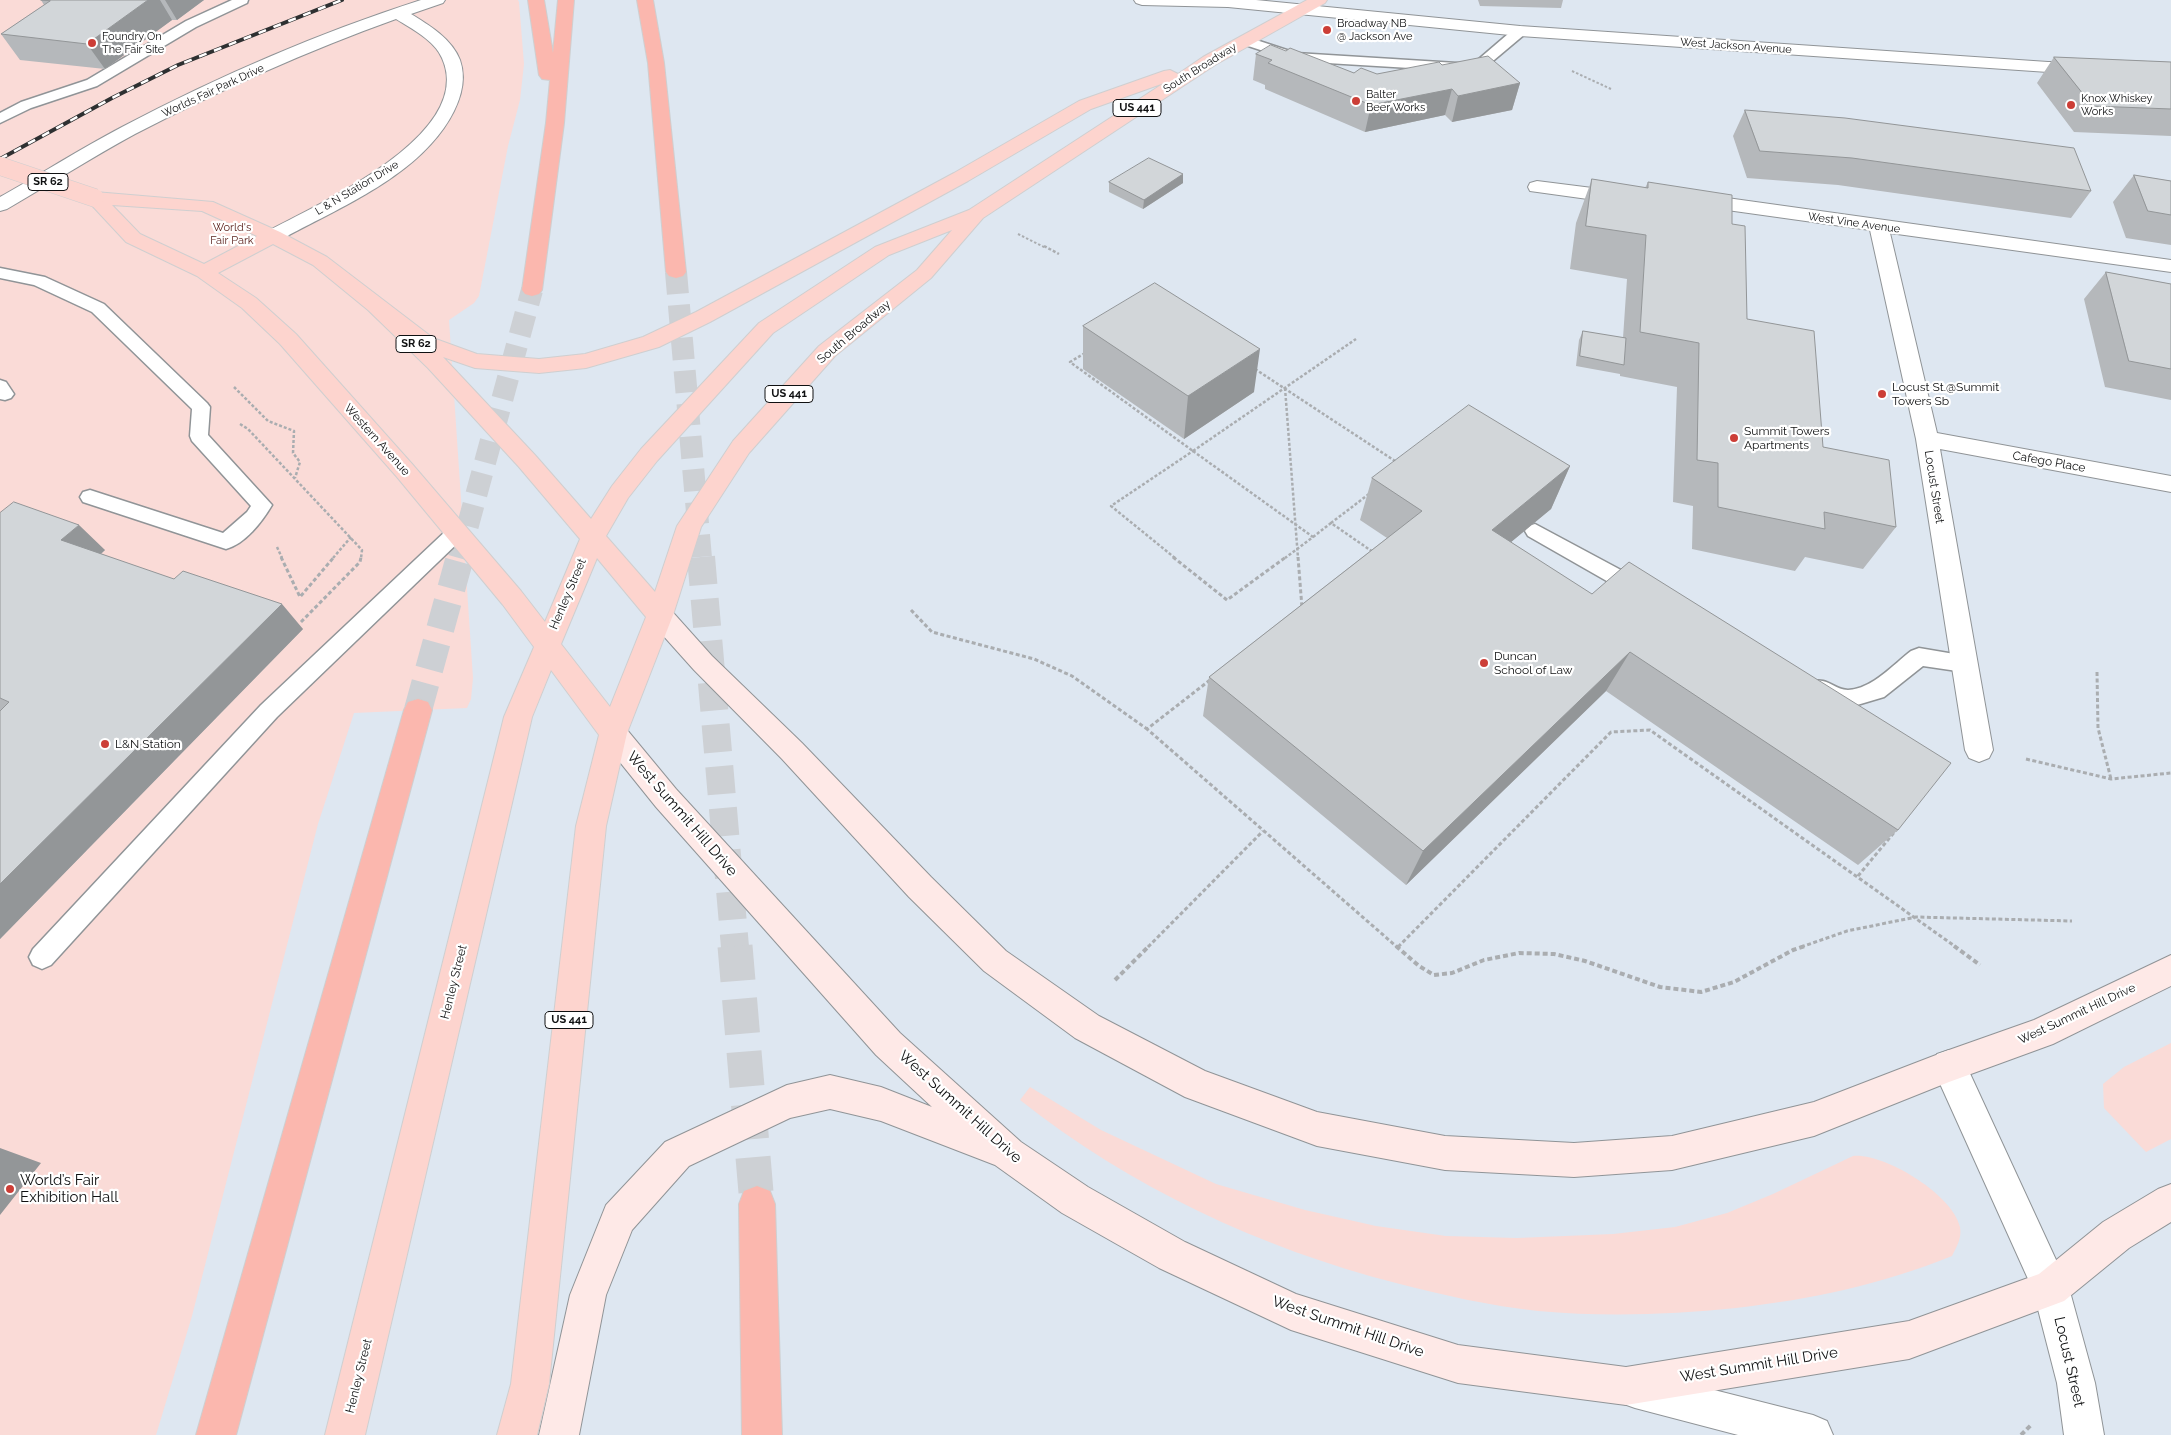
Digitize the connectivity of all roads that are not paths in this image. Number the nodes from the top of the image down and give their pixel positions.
1 (242, 0) edge
2 (437, 0) edge
3 (536, 0) edge
4 (566, 0) edge
5 (645, 0) edge
6 (1142, 0) edge
7 (1319, 0) edge
8 (1298, 4) edge
9 (662, 9) dead end
10 (397, 12) junction
11 (1520, 31) junction
12 (1244, 40) junction
13 (1209, 61) junction
14 (656, 63) junction
15 (2104, 68) edge
16 (0, 119) edge
17 (555, 123) junction
18 (0, 166) edge
19 (1537, 186) dead end
20 (95, 198) junction
21 (1644, 201) edge
22 (1681, 204) edge
23 (0, 205) edge
24 (976, 214) junction
25 (1879, 227) junction
26 (273, 236) junction
27 (2171, 266) edge
28 (204, 272) junction
29 (676, 272) tunnel mouth
30 (0, 273) edge
31 (532, 290) tunnel mouth
32 (375, 305) junction
33 (1926, 439) junction
34 (2171, 484) edge
35 (90, 497) dead end
36 (457, 532) junction
37 (1535, 532) edge
38 (592, 538) junction
39 (1657, 599) edge
40 (660, 615) junction
41 (546, 645) junction
42 (1964, 663) junction
43 (1805, 681) edge
44 (418, 710) tunnel mouth
45 (613, 732) junction
46 (1979, 750) dead end
47 (42, 957) dead end
48 (2171, 970) edge
49 (1949, 1066) junction
50 (1009, 1154) junction
51 (2171, 1202) edge
52 (757, 1204) tunnel mouth
53 (2051, 1288) junction
54 (1626, 1386) junction
55 (216, 1435) edge
56 (345, 1435) edge
57 (517, 1435) edge
58 (560, 1435) edge
59 (762, 1435) edge
60 (1813, 1435) edge
61 (2084, 1435) edge

1 - 16 lane
2 - 10 street, Worlds Fair Park Drive
3 - 17 highway
4 - 17 highway
5 - 14 highway
6 - 8 street
7 - 8 main road, US 441
8 - 11 street, West Jackson Avenue
8 - 12 main road, South Broadway / US 441
9 - 14 highway
10 - 23 street, Worlds Fair Park Drive
10 - 26 street, L & N Station Drive
11 - 12 lane
11 - 15 street, West Jackson Avenue
12 - 13 main road, South Broadway / US 441
13 - 24 main road, South Broadway / US 441
13 - 32 main road
14 - 29 highway
17 - 31 highway
18 - 20 main road, Western Avenue / SR 62, bridge
19 - 21 street
20 - 26 main road, Western Avenue / SR 62
20 - 28 main road, Western Avenue / SR 62
22 - 25 street, West Vine Avenue
24 - 38 main road, South Broadway / US 441
24 - 40 main road, South Broadway / US 441
25 - 27 street, West Vine Avenue
25 - 33 street, Locust Street
26 - 28 main road
26 - 32 main road, Western Avenue / SR 62
28 - 36 main road, Western Avenue / SR 62
30 - 35 lane
32 - 38 main road, Western Avenue / SR 62
33 - 34 street, Cafego Place
33 - 42 street, Locust Street
36 - 41 main road, Western Avenue / SR 62
36 - 47 lane
37 - 39 lane
38 - 40 main road, Western Avenue / SR 62
38 - 41 main road, Henley Street / US 441
40 - 45 main road, US 441
40 - 49 main road, West Summit Hill Drive
41 - 45 main road, Western Avenue / SR 62
41 - 56 main road, Henley Street / US 441
42 - 43 lane
42 - 46 street, Locust Street
44 - 55 highway
45 - 50 main road, West Summit Hill Drive
45 - 57 main road, US 441
48 - 49 main road, West Summit Hill Drive
49 - 53 street, Locust Street
50 - 54 main road, West Summit Hill Drive
50 - 58 main road
51 - 53 main road, West Summit Hill Drive
52 - 59 highway
53 - 54 main road, West Summit Hill Drive
53 - 61 street, Locust Street
54 - 60 street

